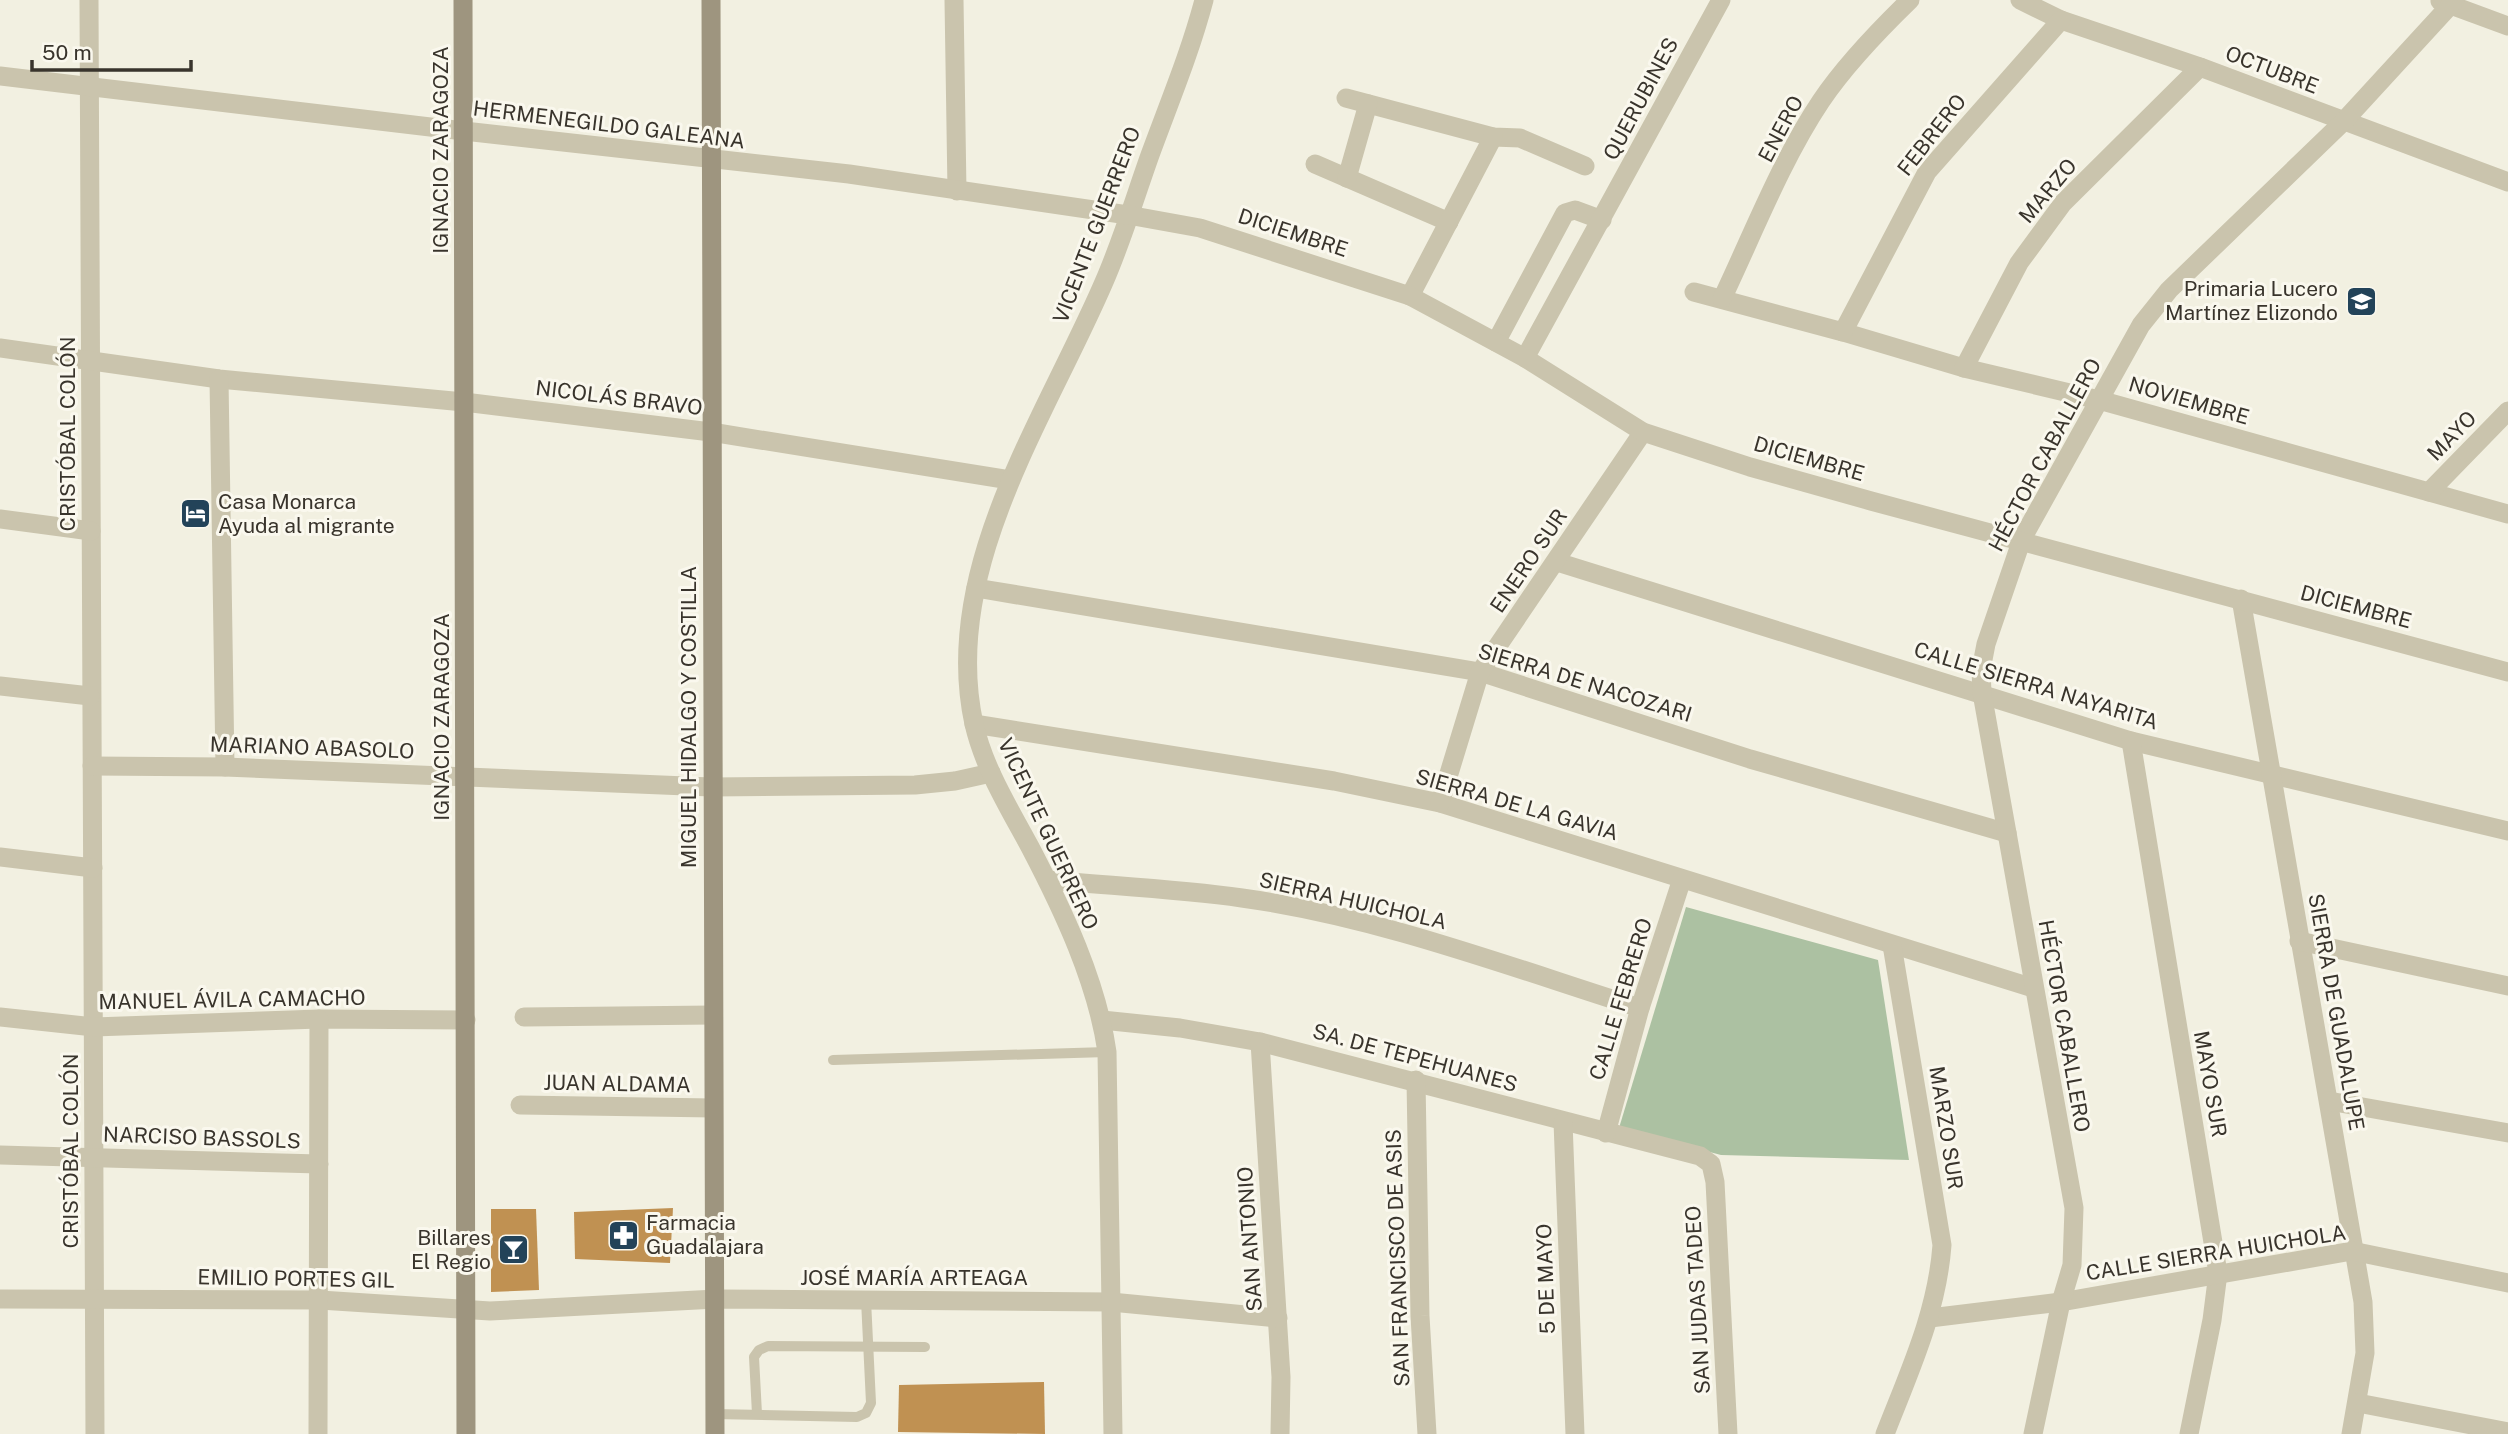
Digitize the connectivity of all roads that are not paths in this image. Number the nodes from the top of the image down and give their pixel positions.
1 (89, 0) edge
2 (463, 0) edge
3 (711, 0) edge
4 (954, 0) edge
5 (1205, 0) edge
6 (1721, 0) edge
7 (1910, 0) edge
8 (2020, 0) edge
9 (2448, 2) edge
10 (2061, 20) junction
11 (2508, 26) edge
12 (2200, 67) junction
13 (0, 76) edge
14 (88, 85) junction
15 (1346, 98) dead end
16 (1368, 104) junction
17 (2343, 122) junction
18 (464, 131) junction
19 (1493, 137) junction
20 (712, 161) junction
21 (1315, 164) dead end
22 (1585, 166) dead end
23 (1347, 178) junction
24 (2508, 182) edge
25 (957, 191) junction
26 (1128, 215) junction
27 (1602, 220) junction
28 (1449, 222) junction
29 (1694, 292) dead end
30 (1410, 296) junction
31 (1721, 299) junction
32 (1843, 332) junction
33 (1496, 342) junction
34 (0, 348) edge
35 (1525, 358) junction
36 (90, 360) junction
37 (1964, 368) junction
38 (219, 379) junction
39 (2099, 400) junction
40 (464, 402) junction
41 (2508, 411) edge
42 (711, 432) junction
43 (1643, 432) junction
44 (1010, 480) junction
45 (2429, 492) junction
46 (2508, 514) edge
47 (0, 519) edge
48 (91, 531) junction
49 (2022, 539) junction
50 (1557, 562) junction
51 (976, 588) junction
52 (2241, 599) junction
53 (1480, 672) junction
54 (2508, 672) edge
55 (0, 686) edge
56 (1982, 693) junction
57 (90, 696) junction
58 (974, 724) junction
59 (2131, 741) junction
60 (92, 766) junction
61 (225, 767) junction
62 (991, 773) junction
63 (464, 776) junction
64 (2273, 777) junction
65 (711, 787) junction
66 (1440, 803) junction
67 (2508, 831) edge
68 (2007, 833) junction
69 (0, 857) edge
70 (93, 867) junction
71 (1682, 879) junction
72 (1047, 880) junction
73 (2299, 941) junction
74 (1892, 945) junction
75 (2508, 986) edge
76 (2034, 988) junction
77 (1640, 1008) junction
78 (713, 1015) junction
79 (0, 1017) edge
80 (524, 1017) dead end
81 (318, 1019) junction
82 (466, 1020) junction
83 (1102, 1020) junction
84 (94, 1027) junction
85 (1260, 1042) junction
86 (1107, 1052) junction
87 (834, 1060) dead end
88 (1416, 1080) junction
89 (2329, 1101) junction
90 (520, 1105) dead end
91 (713, 1108) junction
92 (1563, 1122) junction
93 (1606, 1133) junction
94 (2508, 1133) edge
95 (0, 1155) edge
96 (93, 1157) junction
97 (319, 1164) junction
98 (1711, 1164) joint
99 (2353, 1251) junction
100 (2218, 1273) junction
101 (2508, 1283) edge
102 (0, 1299) edge
103 (93, 1299) junction
104 (716, 1299) junction
105 (320, 1300) junction
106 (866, 1300) junction
107 (2061, 1301) junction
108 (1111, 1302) junction
109 (465, 1308) junction
110 (1278, 1318) junction
111 (1930, 1318) junction
112 (867, 1347) junction
113 (925, 1347) dead end
114 (2358, 1402) junction
115 (757, 1415) junction
116 (715, 1424) edge
117 (2508, 1432) edge
118 (96, 1434) edge
119 (318, 1434) edge
120 (466, 1434) edge
121 (1113, 1434) edge
122 (1280, 1434) edge
123 (1427, 1434) edge
124 (1575, 1434) edge
125 (1728, 1434) edge
126 (1885, 1434) edge
127 (2033, 1434) edge
128 (2189, 1434) edge
129 (2351, 1434) edge

1 - 14 street, CRISTÓBAL COLÓN
2 - 18 main road, IGNACIO ZARAGOZA
3 - 20 main road, MIGUEL HIDALGO Y COSTILLA
4 - 25 street
5 - 26 street, VICENTE GUERRERO
6 - 27 street, QUERUBINES
7 - 31 street, ENERO
8 - 10 street, OCTUBRE
9 - 11 street
9 - 17 street, HÉCTOR CABALLERO
10 - 12 street, OCTUBRE
10 - 32 street, FEBRERO
12 - 17 street, OCTUBRE
12 - 37 street, MARZO
13 - 14 street, HERMENEGILDO GALEANA
14 - 18 street, HERMENEGILDO GALEANA
14 - 36 street, CRISTÓBAL COLÓN
15 - 16 street
16 - 19 street
16 - 23 street
17 - 24 street, OCTUBRE
17 - 39 street, HÉCTOR CABALLERO
18 - 20 street, HERMENEGILDO GALEANA
18 - 40 main road, IGNACIO ZARAGOZA
19 - 22 street
19 - 28 street
20 - 25 street, HERMENEGILDO GALEANA
20 - 42 main road, MIGUEL HIDALGO Y COSTILLA
21 - 23 street
23 - 28 street
25 - 26 street, HERMENEGILDO GALEANA
26 - 30 street, DICIEMBRE
26 - 44 street, VICENTE GUERRERO
27 - 33 street
27 - 35 street, QUERUBINES
28 - 30 street
29 - 31 street, NOVIEMBRE
30 - 33 street, DICIEMBRE
31 - 32 street, NOVIEMBRE
32 - 37 street, NOVIEMBRE
33 - 35 street, DICIEMBRE
34 - 36 street, NICOLÁS BRAVO
35 - 43 street, DICIEMBRE
36 - 38 street, NICOLÁS BRAVO
36 - 48 street, CRISTÓBAL COLÓN
37 - 39 street, NOVIEMBRE
38 - 40 street, NICOLÁS BRAVO
38 - 61 street
39 - 45 street, NOVIEMBRE
39 - 49 street, HÉCTOR CABALLERO
40 - 42 street, NICOLÁS BRAVO
40 - 63 main road, IGNACIO ZARAGOZA
41 - 45 street, MAYO
42 - 44 street, NICOLÁS BRAVO
42 - 65 main road, MIGUEL HIDALGO Y COSTILLA
43 - 49 street, DICIEMBRE
43 - 50 street, ENERO SUR
44 - 51 street, VICENTE GUERRERO
45 - 46 street, NOVIEMBRE
47 - 48 street
48 - 57 street, CRISTÓBAL COLÓN
49 - 52 street, DICIEMBRE
49 - 56 street, HÉCTOR CABALLERO
50 - 53 street, ENERO SUR
50 - 56 street, CALLE SIERRA NAYARITA
51 - 53 street, SIERRA DE NACOZARI
51 - 58 street, VICENTE GUERRERO
52 - 54 street, DICIEMBRE
52 - 64 street, SIERRA DE GUADALUPE
53 - 66 street, ENERO SUR
53 - 68 street, SIERRA DE NACOZARI
55 - 57 street
56 - 59 street, CALLE SIERRA NAYARITA
56 - 68 street, HÉCTOR CABALLERO
57 - 60 street, CRISTÓBAL COLÓN
58 - 62 street, VICENTE GUERRERO
58 - 66 street, SIERRA DE LA GAVIA
59 - 64 street, CALLE SIERRA NAYARITA
59 - 100 street, MAYO SUR
60 - 61 street, MARIANO ABASOLO
60 - 70 street, CRISTÓBAL COLÓN
61 - 63 street, MARIANO ABASOLO
62 - 65 street, MARIANO ABASOLO
62 - 72 street, VICENTE GUERRERO
63 - 65 street, MARIANO ABASOLO
63 - 82 main road, IGNACIO ZARAGOZA
64 - 67 street, CALLE SIERRA NAYARITA
64 - 73 street, SIERRA DE GUADALUPE
65 - 78 main road, MIGUEL HIDALGO Y COSTILLA
66 - 71 street, SIERRA DE LA GAVIA
68 - 76 street, HÉCTOR CABALLERO
69 - 70 street
70 - 84 street, CRISTÓBAL COLÓN
71 - 74 street, SIERRA DE LA GAVIA
71 - 77 street, CALLE FEBRERO
72 - 77 street, SIERRA HUICHOLA
72 - 83 street, VICENTE GUERRERO
73 - 75 street
73 - 89 street, SIERRA DE GUADALUPE
74 - 76 street, SIERRA DE LA GAVIA
74 - 111 street, MARZO SUR
76 - 107 street, HÉCTOR CABALLERO
77 - 93 street, CALLE FEBRERO
78 - 80 street
78 - 91 main road, MIGUEL HIDALGO Y COSTILLA
79 - 84 street, MANUEL ÁVILA CAMACHO
81 - 82 street, MANUEL ÁVILA CAMACHO
81 - 84 street, MANUEL ÁVILA CAMACHO
81 - 97 street
82 - 109 main road, IGNACIO ZARAGOZA
83 - 85 street, SA. DE TEPEHUANES
83 - 86 street, VICENTE GUERRERO
84 - 96 street, CRISTÓBAL COLÓN
85 - 88 street, SA. DE TEPEHUANES
85 - 110 street, SAN ANTONIO
86 - 87 lane
86 - 108 street, VICENTE GUERRERO
88 - 92 street, SA. DE TEPEHUANES
88 - 123 street, SAN FRANCISCO DE ASIS
89 - 94 street
89 - 99 street, SIERRA DE GUADALUPE
90 - 91 street, JUAN ALDAMA
91 - 104 main road, MIGUEL HIDALGO Y COSTILLA
92 - 93 street, SA. DE TEPEHUANES
92 - 124 street, 5 DE MAYO
93 - 98 street, SA. DE TEPEHUANES
95 - 96 street, NARCISO BASSOLS
96 - 97 street, NARCISO BASSOLS
96 - 103 street, CRISTÓBAL COLÓN
97 - 105 street
98 - 125 street, SAN JUDAS TADEO
99 - 100 street, CALLE SIERRA HUICHOLA
99 - 101 street, CALLE SIERRA HUICHOLA
99 - 114 street, SIERRA DE GUADALUPE
100 - 107 street, CALLE SIERRA HUICHOLA
100 - 128 street, MAYO SUR
102 - 103 street, EMILIO PORTES GIL
103 - 105 street, EMILIO PORTES GIL
103 - 118 street, CRISTÓBAL COLÓN
104 - 106 street, JOSÉ MARÍA ARTEAGA
104 - 109 street, EMILIO PORTES GIL
104 - 116 main road, MIGUEL HIDALGO Y COSTILLA
105 - 109 street, EMILIO PORTES GIL
105 - 119 street
106 - 108 street, JOSÉ MARÍA ARTEAGA
106 - 112 lane
107 - 111 street, CALLE SIERRA HUICHOLA
107 - 127 street, HÉCTOR CABALLERO
108 - 110 street, JOSÉ MARÍA ARTEAGA
108 - 121 street, VICENTE GUERRERO
109 - 120 main road, IGNACIO ZARAGOZA
110 - 122 street, SAN ANTONIO
111 - 126 street, MARZO SUR
112 - 113 lane
112 - 115 lane
112 - 115 lane
114 - 117 street
114 - 129 street, SIERRA DE GUADALUPE
115 - 116 lane

